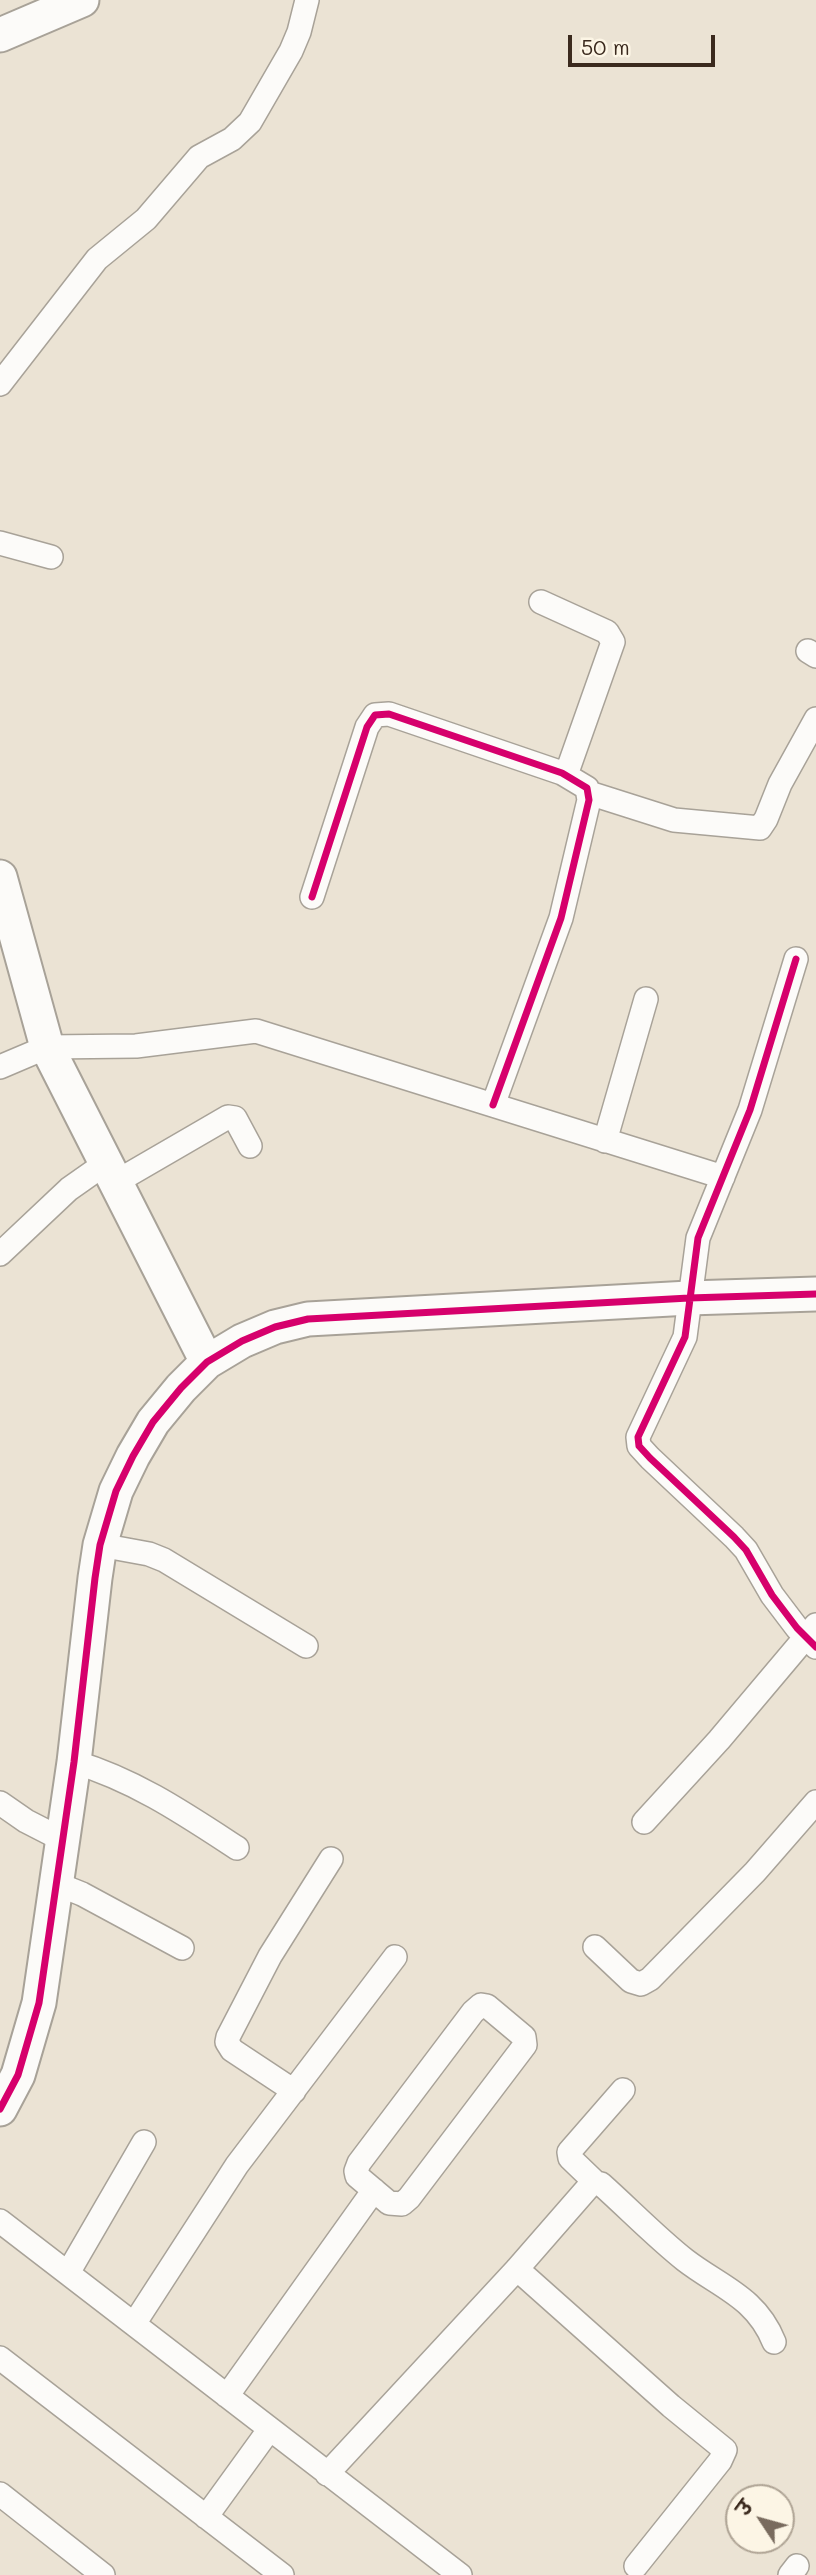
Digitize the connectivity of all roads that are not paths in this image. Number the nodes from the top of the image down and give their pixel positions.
1 (82, 0) edge
2 (307, 0) edge
3 (0, 35) edge
4 (0, 384) edge
5 (0, 543) edge
6 (51, 556) dead end
7 (541, 602) dead end
8 (816, 719) edge
9 (566, 775) junction
10 (589, 793) junction
11 (3, 891) edge
12 (312, 897) dead end
13 (796, 958) dead end
14 (646, 999) dead end
15 (47, 1047) junction
16 (0, 1067) edge
17 (493, 1105) junction
18 (605, 1140) junction
19 (250, 1146) dead end
20 (111, 1172) junction
21 (723, 1177) junction
22 (0, 1255) edge
23 (816, 1294) edge
24 (688, 1309) junction
25 (206, 1362) junction
26 (115, 1548) junction
27 (812, 1636) edge
28 (306, 1646) dead end
29 (87, 1766) junction
30 (816, 1802) edge
31 (0, 1803) edge
32 (643, 1822) dead end
33 (63, 1840) junction
34 (237, 1848) dead end
35 (331, 1859) dead end
36 (70, 1889) junction
37 (595, 1947) dead end
38 (181, 1948) dead end
39 (396, 1957) dead end
40 (623, 2090) dead end
41 (294, 2091) junction
42 (0, 2109) edge
43 (144, 2143) dead end
44 (596, 2183) junction
45 (374, 2190) junction
46 (0, 2221) edge
47 (517, 2269) junction
48 (68, 2273) junction
49 (134, 2324) junction
50 (774, 2342) dead end
51 (0, 2358) edge
52 (227, 2396) junction
53 (270, 2430) junction
54 (327, 2474) junction
55 (0, 2494) edge
56 (206, 2517) junction
57 (636, 2566) dead end
58 (103, 2575) edge
59 (282, 2575) edge
60 (460, 2575) edge

1 - 3 street
2 - 4 street
5 - 6 street
7 - 9 street
8 - 10 street
9 - 10 street
9 - 12 street
10 - 17 street
11 - 15 street
13 - 21 street
14 - 18 street
15 - 16 street
15 - 17 street
15 - 20 street
17 - 18 street
18 - 21 street
19 - 20 street
20 - 22 street
20 - 25 street
21 - 24 street
23 - 24 street
24 - 25 street
24 - 27 street
25 - 26 street
26 - 28 street
26 - 29 street
27 - 32 street
29 - 33 street
29 - 34 street
30 - 37 street
31 - 33 street
33 - 36 street
35 - 41 street
36 - 38 street
36 - 42 street
39 - 41 street
40 - 44 street
41 - 49 street
43 - 48 street
44 - 47 street
44 - 50 street
45 - 45 street
45 - 52 street
46 - 48 street
47 - 54 street
47 - 57 street
48 - 49 street
49 - 52 street
51 - 56 street
52 - 53 street
53 - 54 street
53 - 56 street
54 - 60 street
55 - 58 street
56 - 59 street

